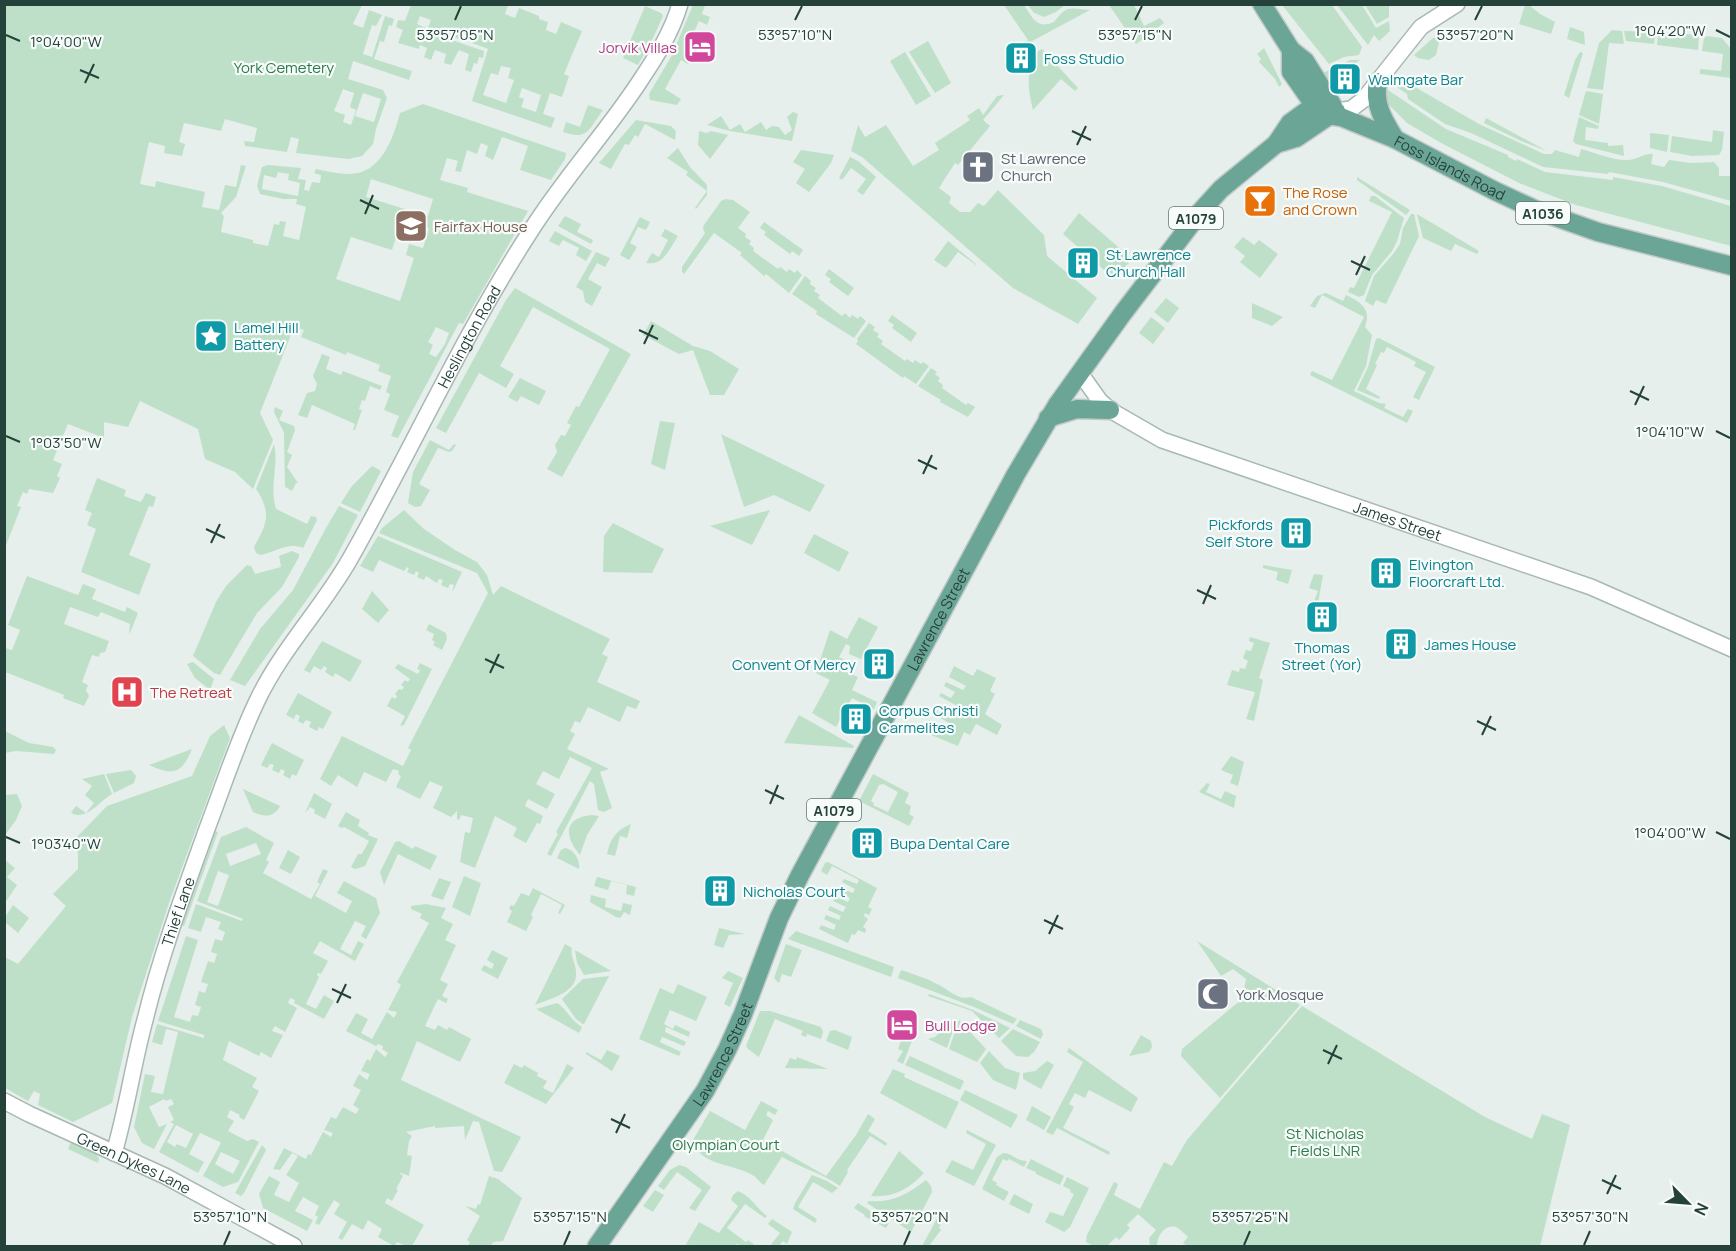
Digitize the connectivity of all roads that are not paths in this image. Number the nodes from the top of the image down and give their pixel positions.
1 (680, 4) edge
2 (1262, 4) edge
3 (1457, 4) edge
4 (1378, 82) junction
5 (1329, 109) junction
6 (1395, 139) junction
7 (1731, 266) edge
8 (1080, 373) junction
9 (1110, 411) junction
10 (1048, 418) junction
11 (1731, 649) edge
12 (269, 677) joint
13 (4, 1101) edge
14 (114, 1153) junction
15 (294, 1246) edge
16 (597, 1246) edge

1 - 12 street, Heslington Road
2 - 5 main road
3 - 4 street
4 - 5 street
4 - 6 main road
5 - 6 main road, Foss Islands Road / A1036
5 - 8 main road, Lawrence Street / A1079
6 - 7 main road, Foss Islands Road / A1036
8 - 9 street, James Street
8 - 10 main road, Lawrence Street / A1079
9 - 10 main road
9 - 11 street, James Street
10 - 16 main road, Lawrence Street / A1079
12 - 14 street, Thief Lane
13 - 14 street, Green Dykes Lane
14 - 15 street, Green Dykes Lane

